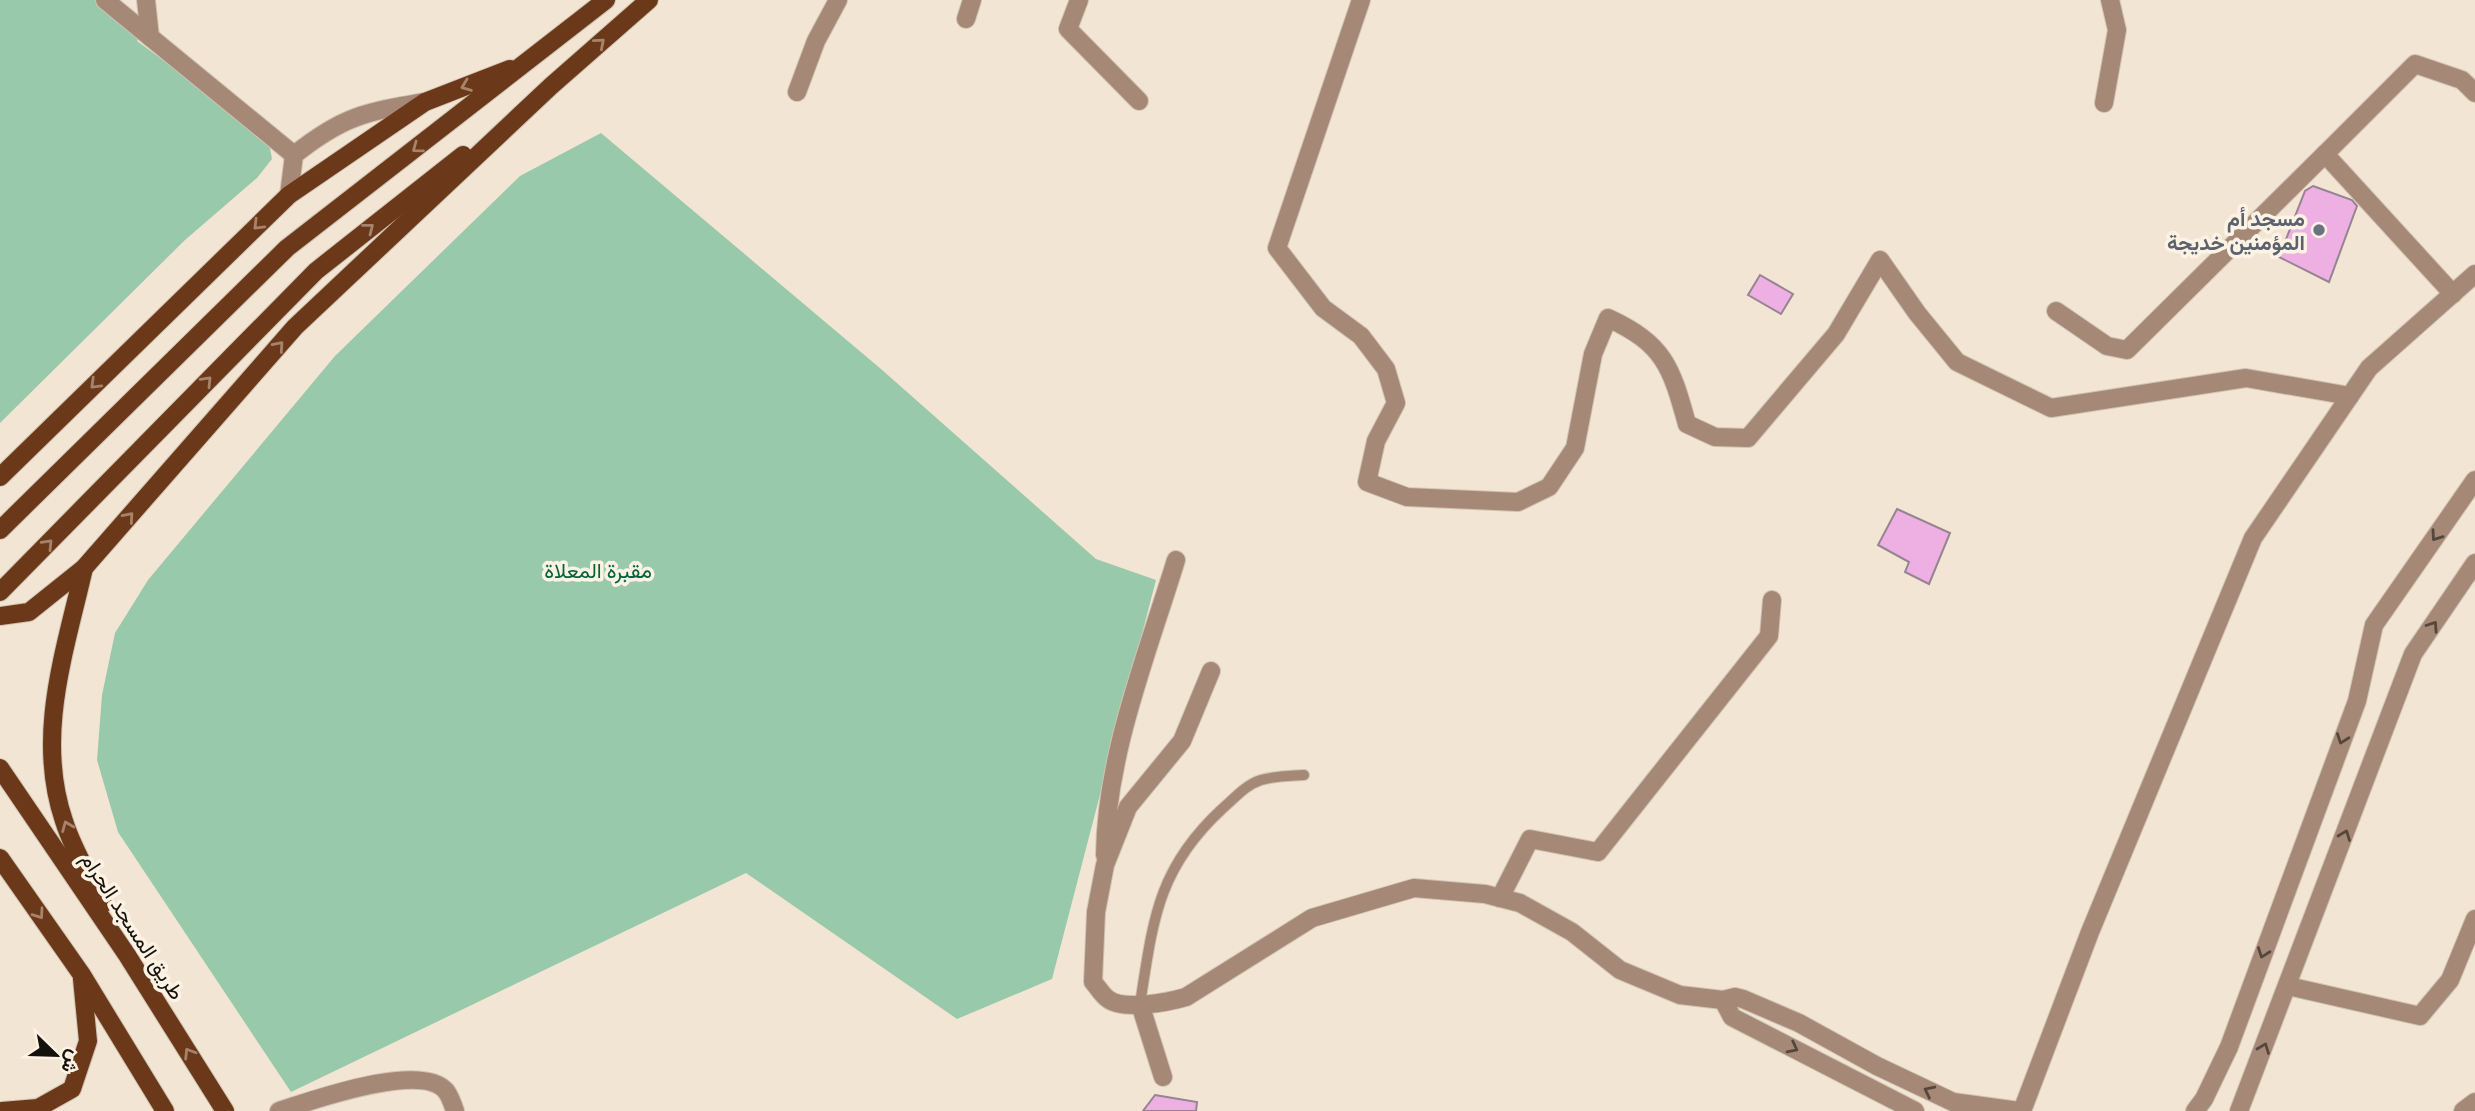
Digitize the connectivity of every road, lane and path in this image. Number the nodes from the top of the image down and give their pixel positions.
1 (105, 0) edge
2 (146, 0) edge
3 (606, 0) edge
4 (649, 0) edge
5 (838, 0) edge
6 (971, 0) edge
7 (1079, 0) edge
8 (1361, 0) edge
9 (2110, 0) edge
10 (966, 19) dead end
11 (150, 37) junction
12 (530, 62) junction
13 (551, 86) junction
14 (797, 92) dead end
15 (2475, 93) edge
16 (1139, 101) dead end
17 (425, 102) junction
18 (2104, 103) dead end
19 (294, 155) junction
20 (2325, 155) junction
21 (289, 195) junction
22 (2475, 274) edge
23 (2453, 294) junction
24 (2056, 311) dead end
25 (2350, 396) junction
26 (0, 477) edge
27 (2475, 480) edge
28 (0, 530) edge
29 (1176, 560) dead end
30 (2475, 563) edge
31 (85, 568) junction
32 (0, 593) edge
33 (1772, 600) dead end
34 (0, 616) edge
35 (1211, 671) dead end
36 (0, 768) edge
37 (1304, 775) dead end
38 (0, 858) edge
39 (1105, 865) junction
40 (1500, 898) junction
41 (2475, 919) edge
42 (127, 955) junction
43 (82, 975) junction
44 (2288, 986) junction
45 (1723, 1000) junction
46 (1140, 1004) junction
47 (1163, 1077) dead end
48 (2475, 1101) edge
49 (2, 1111) edge
50 (165, 1111) edge
51 (225, 1111) edge
52 (279, 1111) edge
53 (455, 1111) edge
54 (1915, 1111) edge
55 (2020, 1111) edge
56 (2195, 1111) edge
57 (2239, 1111) edge
58 (2463, 1111) edge

1 - 11 street
2 - 11 street
3 - 12 main road
13 -> 4 main road
5 - 14 street
6 - 10 street
7 - 16 street
8 - 25 street
9 - 18 street
11 - 19 street
12 -> 17 main road
12 -> 28 main road
31 -> 13 main road
32 -> 13 main road
15 - 20 street
17 - 19 street
17 - 21 main road
19 - 21 street
20 - 23 street
20 - 24 street
21 -> 26 main road
22 - 23 street
23 - 25 street
25 - 55 street
27 -> 56 street
29 - 39 street
44 -> 30 street
31 - 34 main road
42 -> 31 main road
33 - 40 street
35 - 39 street
36 - 42 main road, طريق المسجد الحرام
37 - 46 lane
38 -> 43 main road
39 - 46 street
40 - 45 street
40 - 46 street
41 - 44 street
51 -> 42 main road, طريق المسجد الحرام
43 - 49 main road
43 - 50 main road
57 -> 44 street
45 -> 54 street
55 -> 45 street
46 - 47 street
48 - 58 street
52 - 53 street

